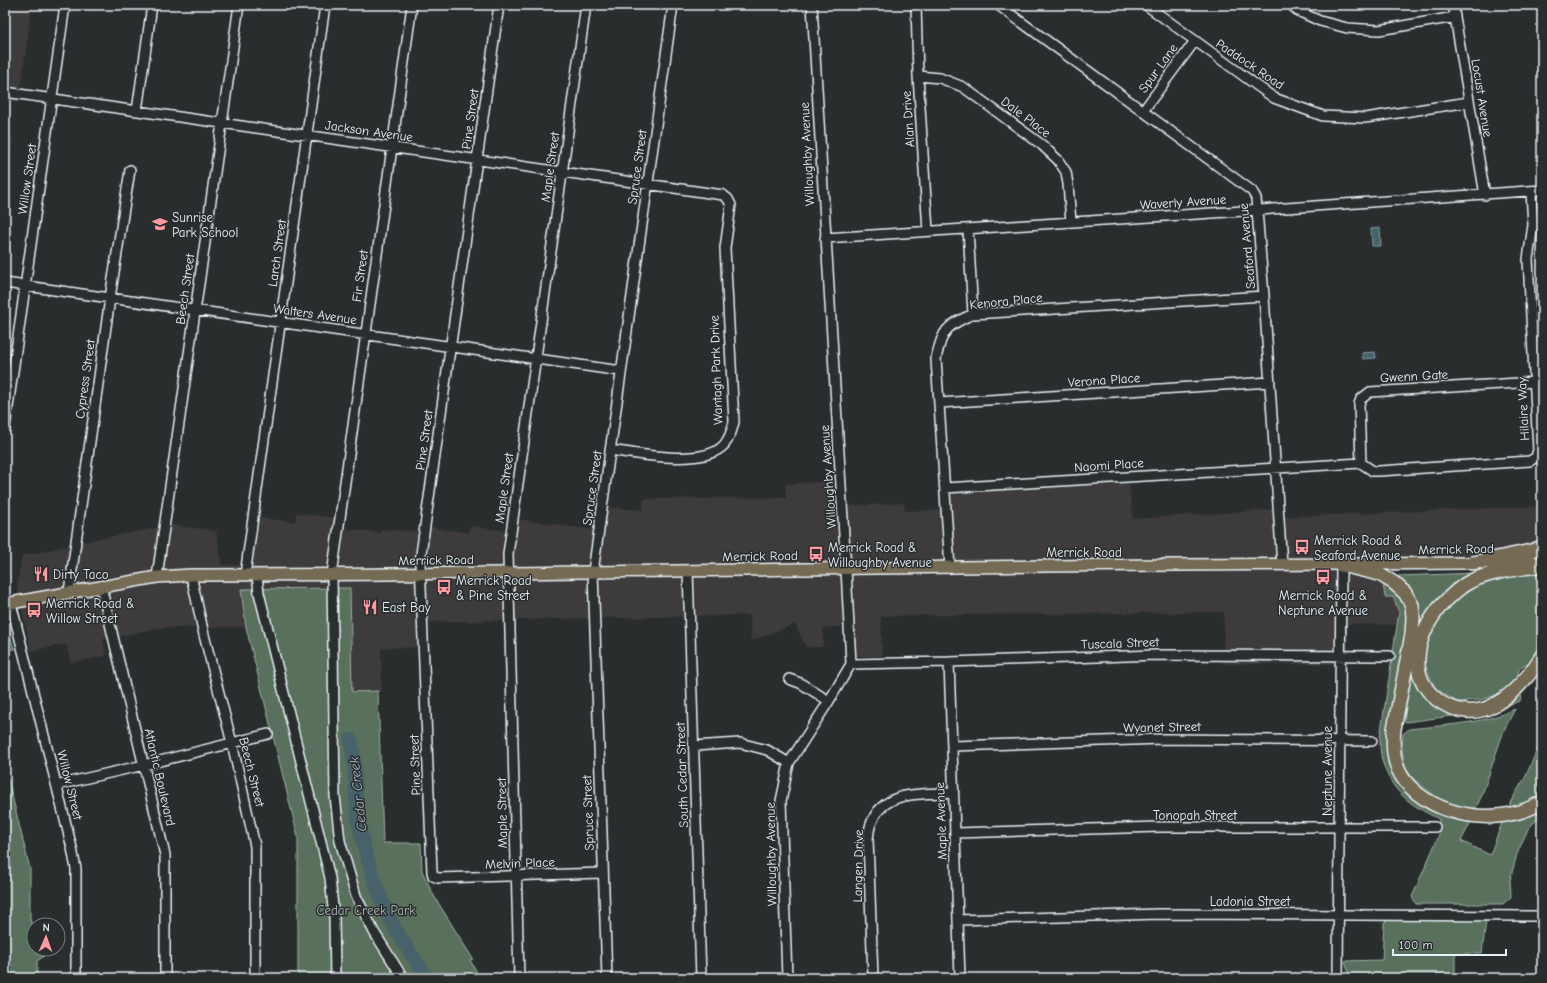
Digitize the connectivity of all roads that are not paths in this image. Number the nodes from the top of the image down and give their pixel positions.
1 (65, 5) edge
2 (152, 5) edge
3 (239, 5) edge
4 (325, 5) edge
5 (412, 5) edge
6 (499, 5) edge
7 (586, 5) edge
8 (673, 5) edge
9 (812, 5) edge
10 (916, 5) edge
11 (998, 5) edge
12 (1146, 5) edge
13 (1291, 5) edge
14 (1453, 5) edge
15 (1157, 8) edge
16 (1455, 17) junction
17 (1195, 41) junction
18 (918, 76) junction
19 (5, 92) edge
20 (51, 99) junction
21 (1469, 102) junction
22 (137, 111) junction
23 (1143, 111) junction
24 (222, 123) junction
25 (307, 135) junction
26 (392, 147) junction
27 (477, 159) junction
28 (130, 170) dead end
29 (562, 171) junction
30 (648, 183) junction
31 (1542, 190) edge
32 (1531, 192) junction
33 (1485, 195) junction
34 (728, 199) joint
35 (1259, 210) junction
36 (1071, 222) junction
37 (968, 229) junction
38 (928, 231) junction
39 (825, 238) junction
40 (5, 283) edge
41 (25, 286) junction
42 (1264, 296) junction
43 (110, 298) junction
44 (195, 310) junction
45 (973, 314) junction
46 (280, 322) junction
47 (1532, 329) junction
48 (1542, 329) edge
49 (365, 334) junction
50 (450, 346) junction
51 (536, 358) junction
52 (621, 370) junction
53 (1270, 382) junction
54 (1535, 382) junction
55 (939, 403) junction
56 (5, 428) edge
57 (610, 450) junction
58 (1361, 463) junction
59 (1275, 468) junction
60 (945, 488) junction
61 (1542, 547) edge
62 (1472, 563) junction
63 (1542, 563) edge
64 (1282, 565) junction
65 (1341, 565) junction
66 (950, 568) junction
67 (846, 569) junction
68 (688, 571) junction
69 (593, 572) junction
70 (420, 574) junction
71 (509, 574) junction
72 (191, 575) junction
73 (245, 575) junction
74 (257, 575) junction
75 (332, 575) junction
76 (157, 577) junction
77 (101, 586) junction
78 (69, 592) junction
79 (8, 603) edge
80 (1340, 656) junction
81 (1390, 656) dead end
82 (1542, 656) edge
83 (949, 662) junction
84 (851, 664) junction
85 (789, 679) dead end
86 (829, 701) junction
87 (268, 734) dead end
88 (1340, 741) junction
89 (1372, 741) dead end
90 (232, 743) junction
91 (694, 746) junction
92 (952, 746) junction
93 (789, 763) junction
94 (144, 765) junction
95 (57, 785) junction
96 (953, 792) junction
97 (1542, 802) edge
98 (1435, 827) dead end
99 (1340, 828) junction
100 (955, 834) junction
101 (603, 873) junction
102 (516, 877) junction
103 (438, 878) joint
104 (1339, 915) junction
105 (1542, 916) edge
106 (958, 920) junction
107 (76, 978) edge
108 (166, 978) edge
109 (255, 978) edge
110 (335, 978) edge
111 (403, 978) edge
112 (519, 978) edge
113 (607, 978) edge
114 (701, 978) edge
115 (787, 978) edge
116 (873, 978) edge
117 (960, 978) edge
118 (1338, 978) edge

1 - 20 street, Willow Street
2 - 22 street
3 - 24 street, Beech Street
4 - 25 street, Larch Street
5 - 26 street, Fir Street
6 - 27 street, Pine Street
7 - 29 street, Maple Street
8 - 30 street, Spruce Street
9 - 39 street, Willoughby Avenue
10 - 18 street, Alan Drive
11 - 23 street, Seaford Avenue
12 - 15 street, Paddock Road
13 - 16 street
14 - 16 street, Locust Avenue
15 - 17 street, Paddock Road
16 - 21 street, Locust Avenue
17 - 21 street, Paddock Road
17 - 23 street, Spur Lane
18 - 36 street, Dale Place
18 - 38 street, Alan Drive
19 - 20 street, Jackson Avenue
20 - 22 street, Jackson Avenue
20 - 41 street, Willow Street
21 - 33 street, Locust Avenue
22 - 24 street, Jackson Avenue
23 - 35 street, Seaford Avenue
24 - 25 street, Jackson Avenue
24 - 44 street, Beech Street
25 - 26 street, Jackson Avenue
25 - 46 street, Larch Street
26 - 27 street, Jackson Avenue
26 - 49 street, Fir Street
27 - 29 street, Jackson Avenue
27 - 50 street, Pine Street
28 - 43 street, Cypress Street
29 - 30 street, Jackson Avenue
29 - 51 street, Maple Street
30 - 34 street, Jackson Avenue
30 - 52 street, Spruce Street
31 - 32 street, Waverly Avenue
32 - 33 street, Waverly Avenue
32 - 47 street, Hilaire Way
33 - 35 street, Waverly Avenue
34 - 57 street, Wantagh Park Drive
35 - 36 street, Waverly Avenue
35 - 42 street, Seaford Avenue
36 - 37 street, Waverly Avenue
37 - 38 street, Waverly Avenue
37 - 45 street
38 - 39 street, Waverly Avenue
39 - 67 street, Willoughby Avenue
40 - 41 street, Walters Avenue
41 - 43 street, Walters Avenue
41 - 56 street, Willow Street
42 - 45 street, Kenora Place
42 - 53 street, Seaford Avenue
43 - 44 street, Walters Avenue
43 - 78 street, Cypress Street
44 - 46 street, Walters Avenue
44 - 76 street, Beech Street
45 - 55 street, Kenora Place
46 - 49 street, Walters Avenue
46 - 73 street, Larch Street
47 - 48 street
47 - 54 street, Hilaire Way
49 - 50 street, Walters Avenue
49 - 75 street, Fir Street
50 - 51 street, Walters Avenue
50 - 70 street, Pine Street
51 - 52 street, Walters Avenue
51 - 71 street, Maple Street
52 - 57 street, Spruce Street
53 - 55 street, Verona Place
53 - 59 street, Seaford Avenue
54 - 58 street, Gwenn Gate
54 - 58 street, Hilaire Way
55 - 60 street, Kenora Place
57 - 69 street, Spruce Street
58 - 59 street, Hilaire Way
59 - 60 street, Naomi Place
59 - 64 street, Seaford Avenue
60 - 66 street, Kenora Place
61 - 62 highway
62 - 63 main road, Merrick Road
62 - 65 main road, Merrick Road
63 - 82 highway
64 - 65 main road, Merrick Road
64 - 66 main road, Merrick Road
65 - 80 street, Neptune Avenue
65 - 97 highway
66 - 67 main road, Merrick Road
67 - 68 main road, Merrick Road
67 - 84 street, Willoughby Avenue
68 - 69 main road, Merrick Road
68 - 91 street, South Cedar Street
69 - 71 main road, Merrick Road
69 - 101 street, Spruce Street
70 - 71 main road, Merrick Road
70 - 75 main road, Merrick Road
70 - 103 street, Pine Street
71 - 102 street, Maple Street
72 - 73 main road, Merrick Road
72 - 76 main road, Merrick Road
72 - 90 street, Beech Street
73 - 74 main road, Merrick Road
74 - 75 main road, Merrick Road
74 - 110 street
75 - 111 street, Fir Street
76 - 77 main road, Merrick Road
77 - 78 main road, Merrick Road
77 - 94 street, Atlantic Boulevard
78 - 79 main road, Merrick Road
79 - 95 street, Willow Street
80 - 81 street, Tuscala Street
80 - 83 street, Tuscala Street
80 - 88 street, Neptune Avenue
83 - 84 street, Tuscala Street
83 - 92 street, Maple Avenue
84 - 86 street, Willoughby Avenue
85 - 86 street
86 - 93 street, Willoughby Avenue
87 - 90 street
88 - 89 street, Wyanet Street
88 - 92 street, Wyanet Street
88 - 99 street, Neptune Avenue
90 - 94 street
90 - 109 street, Beech Street
91 - 93 street
91 - 114 street, South Cedar Street
92 - 96 street, Maple Avenue
93 - 115 street, Willoughby Avenue
94 - 95 street
94 - 108 street, Atlantic Boulevard
95 - 107 street, Willow Street
96 - 100 street, Maple Avenue
96 - 116 street, Langen Drive
98 - 99 street, Tonopah Street
99 - 100 street, Tonopah Street
99 - 104 street, Neptune Avenue
100 - 106 street, Maple Avenue
101 - 102 street, Melvin Place
101 - 113 street, Spruce Street
102 - 103 street, Melvin Place
102 - 112 street, Maple Street
104 - 105 street, Ladonia Street
104 - 106 street, Ladonia Street
104 - 118 street, Neptune Avenue
106 - 117 street, Maple Avenue

